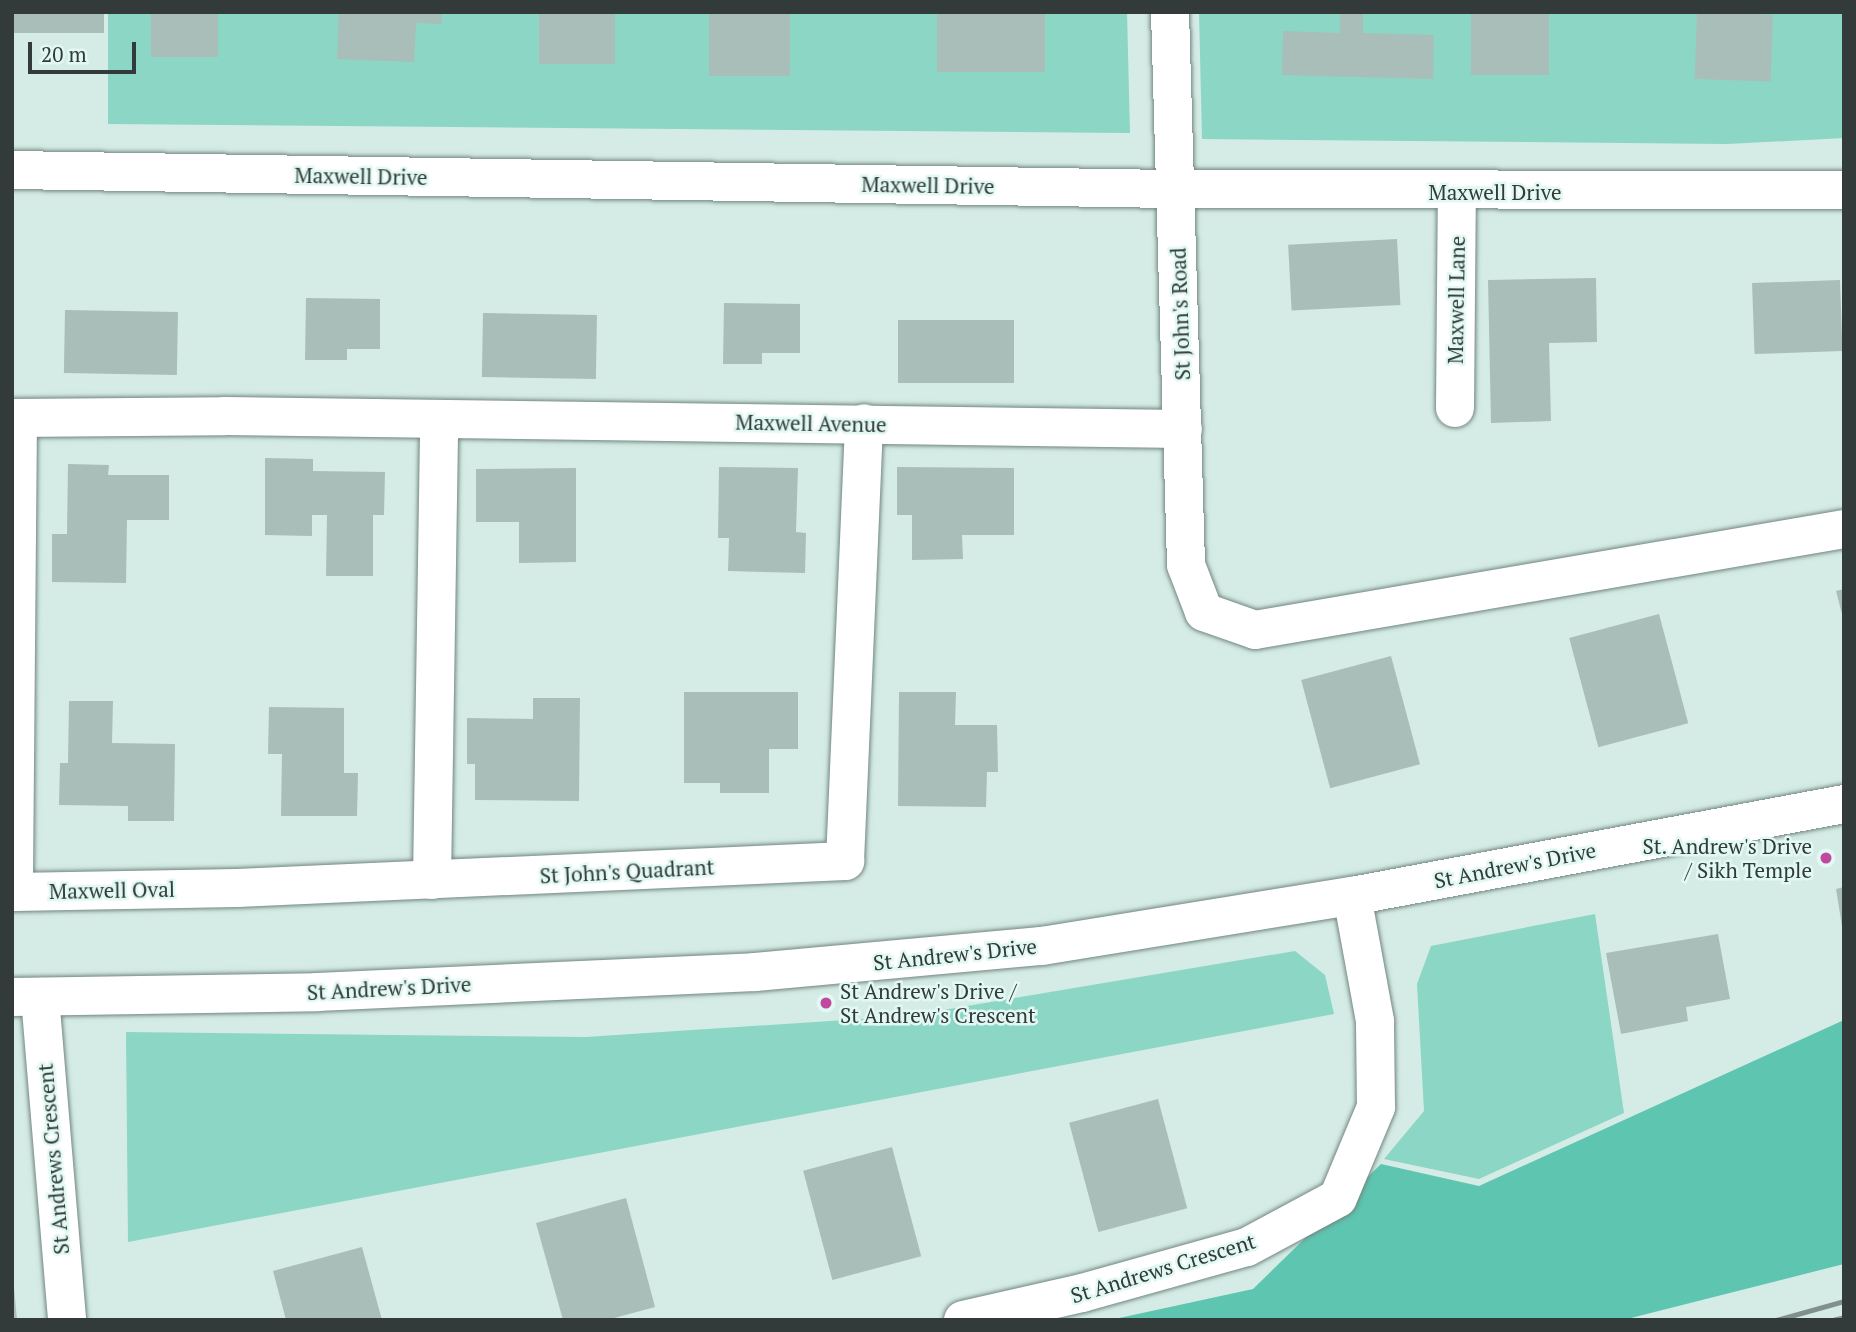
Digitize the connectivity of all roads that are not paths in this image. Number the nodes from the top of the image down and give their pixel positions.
1 (1170, 12) edge
2 (12, 170) edge
3 (1176, 189) junction
4 (1844, 190) edge
5 (1457, 192) junction
6 (1455, 408) dead end
7 (15, 418) edge
8 (439, 419) junction
9 (864, 423) junction
10 (1183, 429) junction
11 (1844, 529) edge
12 (1844, 804) edge
13 (13, 874) edge
14 (432, 880) junction
15 (1352, 895) junction
16 (26, 998) edge
17 (67, 1320) edge
18 (963, 1320) edge

1 - 3 street, St John's Road
2 - 3 street, Maxwell Drive
3 - 5 street, Maxwell Drive
3 - 10 street, St John's Road
4 - 5 street, Maxwell Drive
5 - 6 street, Maxwell Lane
7 - 8 street, Maxwell Avenue
7 - 13 street, Maxwell Oval
8 - 9 street, Maxwell Avenue
8 - 14 street
9 - 10 street, Maxwell Avenue
9 - 14 street, St John's Quadrant
10 - 11 street, St John's Road
12 - 15 street, St Andrew's Drive
13 - 14 street, Maxwell Oval
15 - 16 street, St Andrew's Drive
15 - 18 street, St Andrews Crescent
16 - 17 street, St Andrews Crescent

